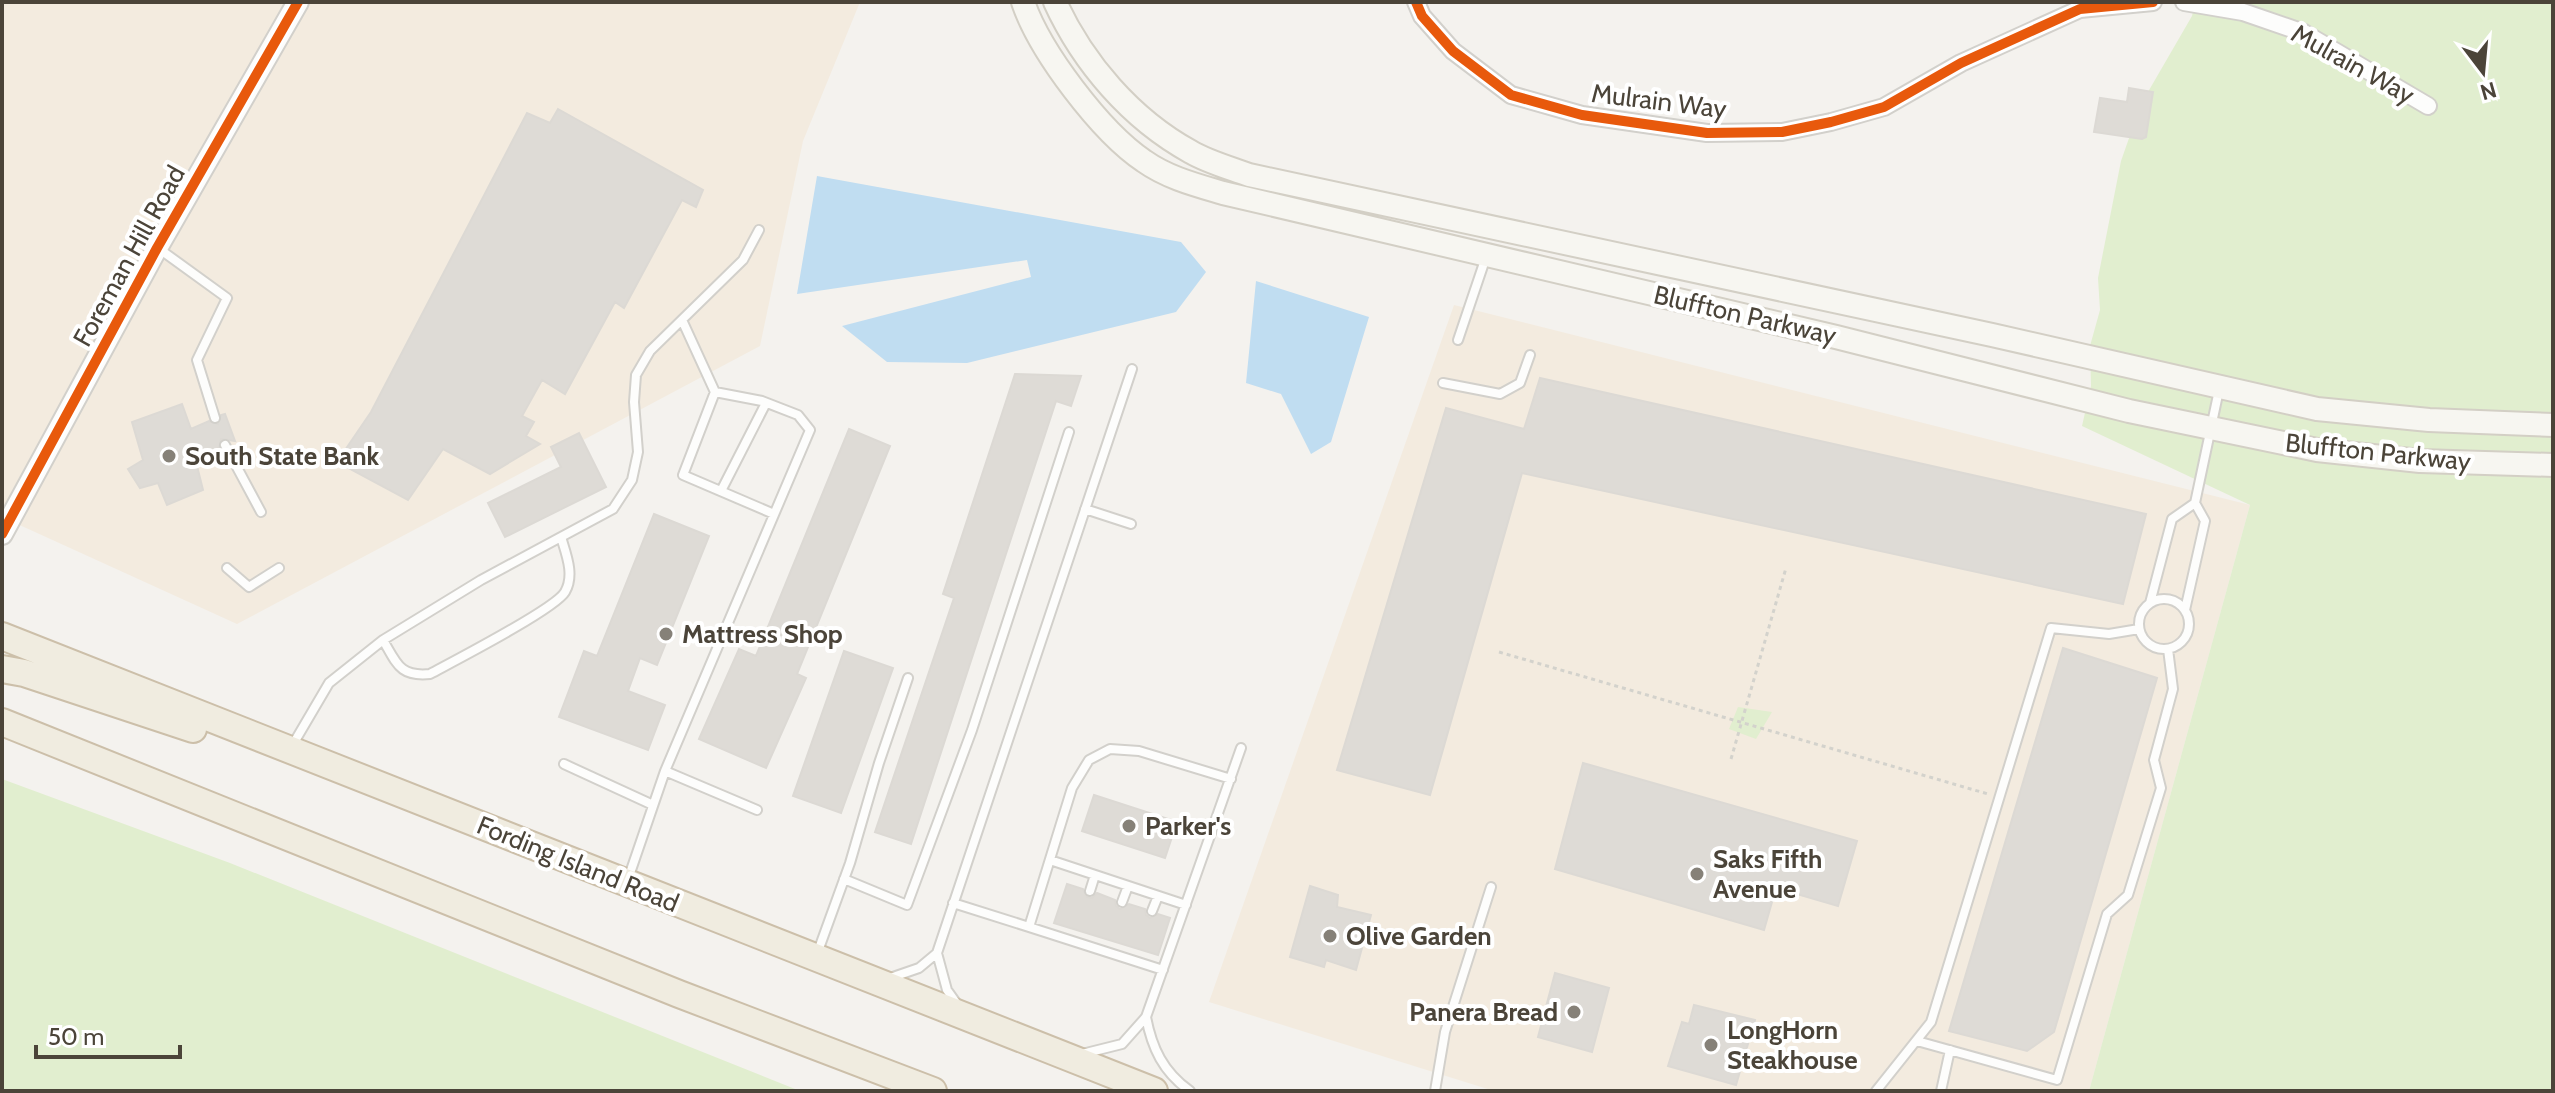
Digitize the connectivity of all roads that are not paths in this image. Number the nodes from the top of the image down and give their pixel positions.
1 (298, 2) edge
2 (1023, 2) edge
3 (1055, 2) edge
4 (1416, 2) edge
5 (2153, 2) edge
6 (2184, 2) edge
7 (2428, 106) dead end
8 (759, 230) dead end
9 (157, 248) junction
10 (1487, 254) junction
11 (682, 320) junction
12 (1458, 340) dead end
13 (1530, 355) dead end
14 (1132, 369) dead end
15 (1443, 383) dead end
16 (2220, 387) junction
17 (715, 392) junction
18 (766, 403) junction
19 (215, 418) dead end
20 (2553, 425) edge
21 (2212, 428) junction
22 (1069, 432) dead end
23 (225, 445) dead end
24 (2553, 465) edge
25 (721, 491) junction
26 (2195, 503) junction
27 (1085, 509) junction
28 (261, 512) dead end
29 (774, 514) junction
30 (1131, 524) dead end
31 (2, 534) edge
32 (561, 537) junction
33 (227, 568) dead end
34 (279, 568) dead end
35 (2150, 603) junction
36 (2185, 610) junction
37 (2139, 629) junction
38 (2, 636) edge
39 (383, 640) junction
40 (2168, 649) junction
41 (2, 669) edge
42 (908, 678) dead end
43 (2, 722) edge
44 (1241, 748) dead end
45 (290, 750) junction
46 (564, 764) dead end
47 (665, 771) junction
48 (1231, 779) junction
49 (369, 781) junction
50 (653, 805) junction
51 (757, 810) dead end
52 (1050, 860) junction
53 (1095, 875) junction
54 (844, 879) junction
55 (626, 883) junction
56 (1128, 886) junction
57 (1491, 887) dead end
58 (1090, 891) dead end
59 (1158, 896) junction
60 (1122, 902) dead end
61 (953, 903) junction
62 (1186, 905) junction
63 (1152, 911) dead end
64 (1029, 927) junction
65 (1078, 930) dead end
66 (1109, 940) dead end
67 (1074, 942) junction
68 (1140, 950) dead end
69 (1105, 952) junction
70 (937, 953) junction
71 (815, 958) junction
72 (1136, 961) junction
73 (1163, 970) junction
74 (876, 982) junction
75 (1146, 1017) junction
76 (967, 1018) junction
77 (1917, 1041) junction
78 (1047, 1050) junction
79 (1950, 1050) junction
80 (2057, 1080) junction
81 (933, 1091) edge
82 (1154, 1091) edge
83 (1190, 1091) edge
84 (1435, 1091) edge
85 (1876, 1091) edge
86 (1941, 1091) edge
87 (2055, 1091) edge

1 - 9 street, Foreman Hill Road
2 - 10 main road, Bluffton Parkway
3 - 16 main road, Bluffton Parkway
4 - 5 street, Mulrain Way
6 - 7 street, Mulrain Way
8 - 11 lane
9 - 19 lane
9 - 31 street, Foreman Hill Road
10 - 12 lane
10 - 21 main road, Bluffton Parkway
11 - 17 lane
11 - 32 lane
13 - 15 lane
14 - 27 lane
16 - 20 main road, Bluffton Parkway
16 - 21 lane
17 - 18 lane
17 - 25 lane
18 - 25 lane
18 - 29 lane
21 - 24 main road, Bluffton Parkway
21 - 26 lane
22 - 54 lane
23 - 28 lane
25 - 29 lane
26 - 35 lane
26 - 36 lane
27 - 30 lane
27 - 61 lane
29 - 47 lane
32 - 39 lane
32 - 39 lane
33 - 34 lane
35 - 36 lane
35 - 37 lane
36 - 40 lane
37 - 40 lane
37 - 77 lane
38 - 45 highway, Fording Island Road
39 - 45 lane
40 - 80 lane
41 - 49 highway
42 - 54 lane
43 - 81 highway
44 - 48 lane
45 - 49 highway, Fording Island Road
46 - 50 lane
47 - 50 lane
47 - 51 lane
48 - 52 lane
48 - 62 lane
49 - 55 highway, Fording Island Road
50 - 55 lane
52 - 53 lane
52 - 64 lane
53 - 56 lane
53 - 58 lane
54 - 71 lane
55 - 71 highway, Fording Island Road
56 - 59 lane
56 - 60 lane
57 - 84 lane
59 - 62 lane
59 - 63 lane
61 - 64 lane
61 - 70 lane
62 - 73 lane
64 - 67 lane
65 - 67 lane
66 - 69 lane
67 - 69 lane
68 - 72 lane
69 - 72 lane
70 - 74 lane
70 - 76 lane
71 - 74 highway, Fording Island Road
72 - 73 lane
73 - 75 lane
74 - 76 highway, Fording Island Road
75 - 78 lane
75 - 83 lane
76 - 78 highway, Fording Island Road
77 - 79 lane
77 - 85 lane
78 - 82 highway, Fording Island Road
79 - 80 lane
79 - 86 lane
80 - 87 lane

